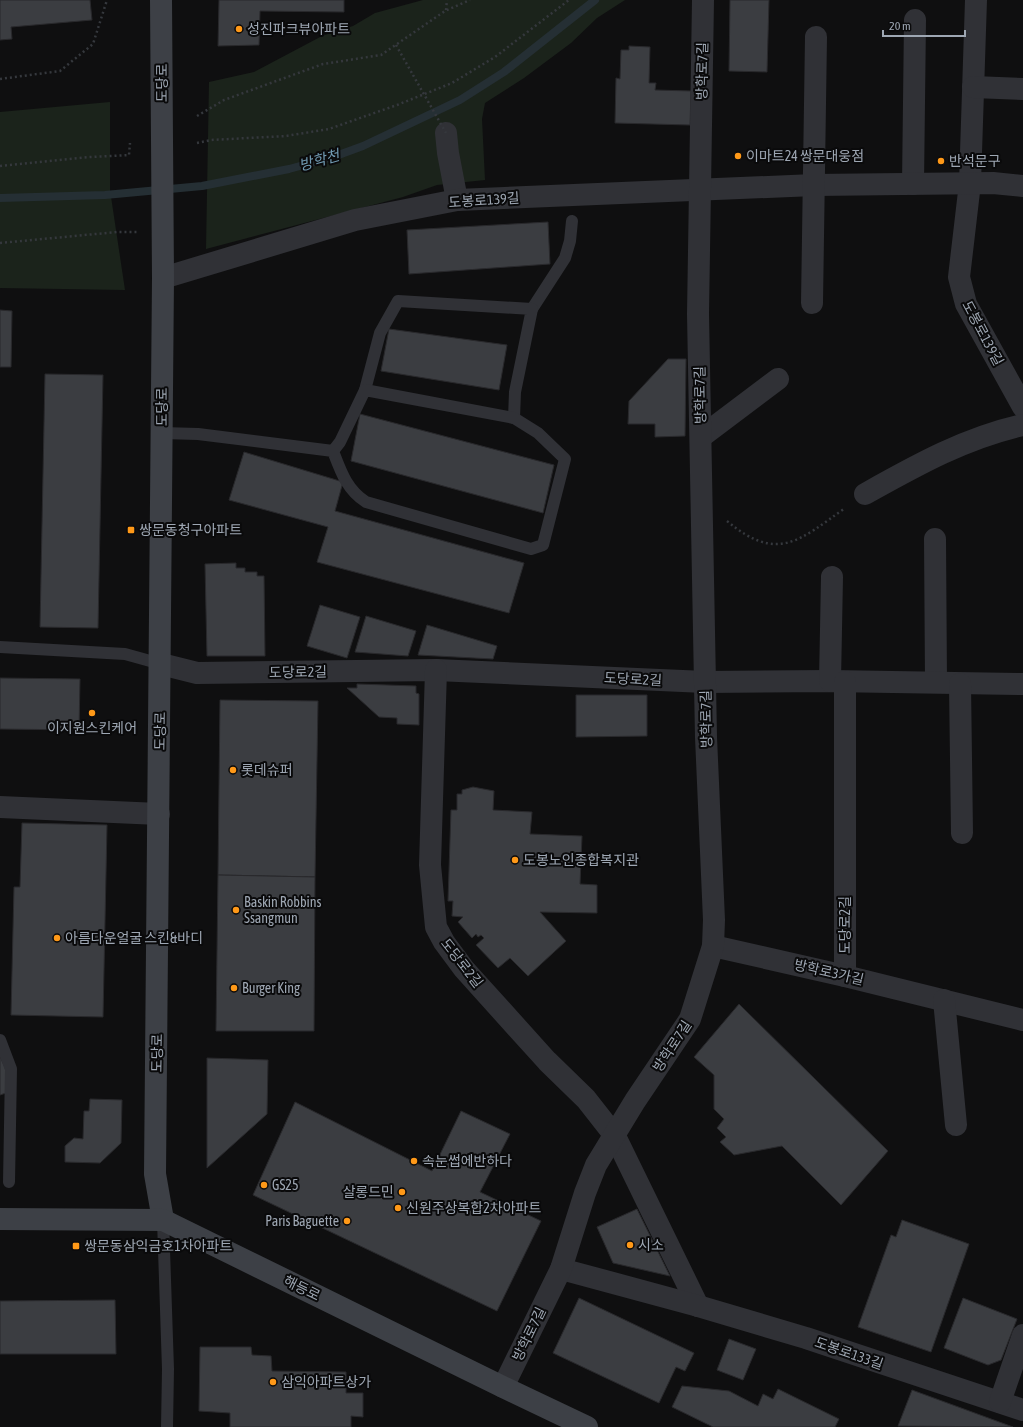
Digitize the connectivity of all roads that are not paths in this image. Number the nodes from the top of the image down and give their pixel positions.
1 (161, 0) edge
2 (976, 0) edge
3 (703, 2) edge
4 (915, 20) dead end
5 (816, 37) dead end
6 (973, 87) junction
7 (1023, 89) edge
8 (446, 134) road end
9 (970, 183) junction
10 (913, 184) junction
11 (814, 185) junction
12 (1023, 186) edge
13 (700, 189) junction
14 (457, 200) junction
15 (572, 222) dead end
16 (163, 278) junction
17 (812, 303) dead end
18 (532, 309) junction
19 (778, 379) dead end
20 (365, 390) junction
21 (1023, 407) edge
22 (514, 418) junction
23 (1023, 425) edge
24 (162, 433) junction
25 (702, 437) junction
26 (334, 451) junction
27 (865, 494) road end
28 (935, 539) dead end
29 (832, 577) dead end
30 (0, 647) edge
31 (161, 664) junction
32 (436, 670) junction
33 (838, 681) junction
34 (705, 682) junction
35 (936, 682) junction
36 (960, 684) junction
37 (1023, 684) edge
38 (0, 807) edge
39 (159, 814) junction
40 (962, 833) dead end
41 (713, 946) junction
42 (846, 976) junction
43 (944, 1000) junction
44 (1022, 1014) edge
45 (0, 1040) edge
46 (956, 1125) dead end
47 (615, 1136) junction
48 (9, 1182) dead end
49 (0, 1219) edge
50 (163, 1220) junction
51 (561, 1269) junction
52 (698, 1306) junction
53 (1023, 1334) edge
54 (502, 1387) junction
55 (1000, 1402) junction
56 (1023, 1410) edge
57 (167, 1427) edge
58 (587, 1427) edge

1 - 16 main road, 도당로
2 - 6 street, 도봉로139길
3 - 13 street, 방학로7길
4 - 10 street
5 - 11 street
6 - 7 street
6 - 9 street, 도봉로139길
8 - 14 street
9 - 10 street, 도봉로139길
9 - 12 street, 도봉로139길
9 - 21 street, 도봉로139길
10 - 11 street, 도봉로139길
11 - 13 street, 도봉로139길
11 - 17 street
13 - 14 street, 도봉로139길
13 - 25 street, 방학로7길
14 - 16 street, 도봉로139길
15 - 18 lane
16 - 24 main road, 도당로
18 - 20 lane
18 - 22 lane
19 - 25 street
20 - 22 lane
20 - 26 lane
22 - 26 lane
23 - 27 street
24 - 26 lane
24 - 31 main road, 도당로
25 - 34 street, 방학로7길
28 - 35 street
29 - 33 street, 도당로2길
30 - 31 lane
31 - 32 street, 도당로2길
31 - 39 main road, 도당로
32 - 34 street, 도당로2길
32 - 47 street, 도당로2길
33 - 34 street, 도당로2길
33 - 35 street, 도당로2길
33 - 42 street, 도당로2길
34 - 41 street, 방학로7길
35 - 36 street, 도당로2길
36 - 37 street, 도당로2길
36 - 40 street
38 - 39 street
39 - 50 main road, 도당로
41 - 42 street, 방학로3가길
41 - 47 street, 방학로7길
42 - 43 street, 방학로3가길
43 - 44 street, 방학로3가길
43 - 46 street
45 - 48 lane
47 - 51 street, 방학로7길
47 - 52 street
49 - 50 main road, 해등로
50 - 54 main road, 해등로
50 - 57 lane
51 - 52 street, 도봉로133길
51 - 54 street, 방학로7길
52 - 55 street, 도봉로133길
53 - 55 street
54 - 58 main road, 해등로
55 - 56 street, 도봉로133길

